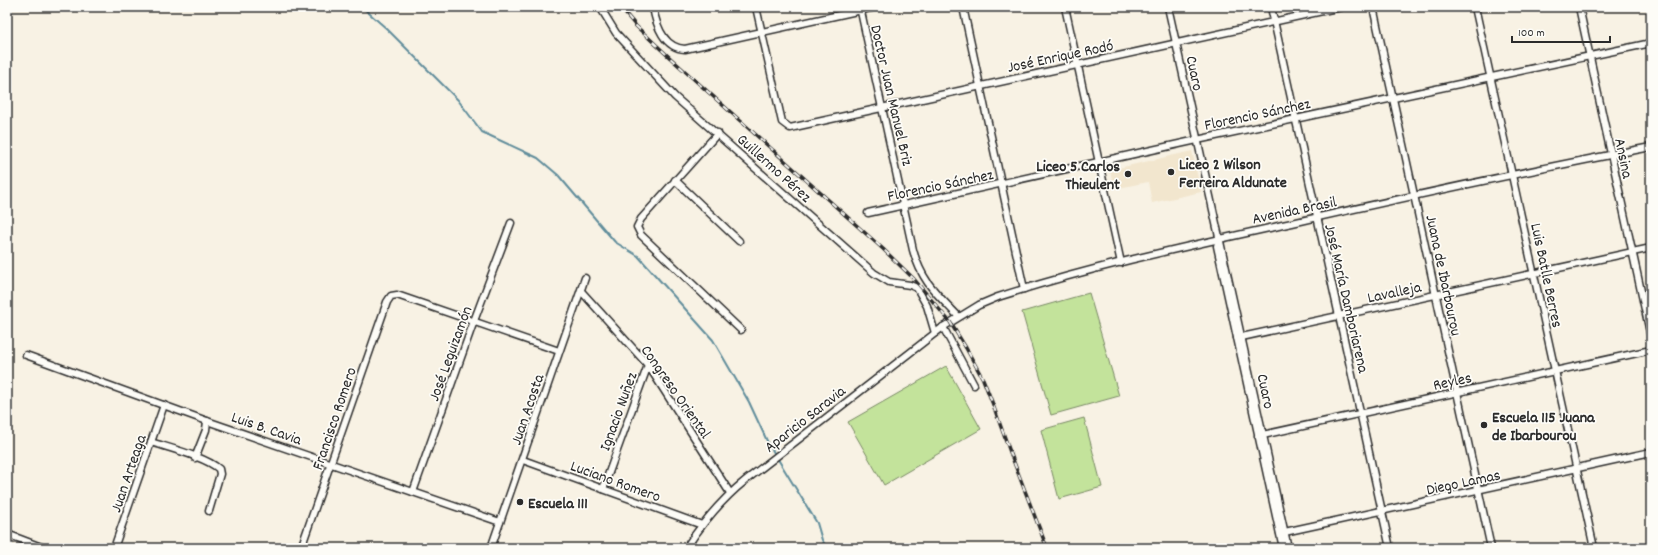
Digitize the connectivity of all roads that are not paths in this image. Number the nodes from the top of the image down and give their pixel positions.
1 (600, 7) edge
2 (653, 7) edge
3 (756, 7) edge
4 (876, 7) edge
5 (963, 7) edge
6 (1065, 7) edge
7 (1168, 7) edge
8 (1271, 7) edge
9 (1342, 7) edge
10 (1373, 7) edge
11 (1476, 7) edge
12 (1579, 7) edge
13 (860, 9) edge
14 (1274, 22) junction
15 (762, 32) junction
16 (1651, 42) edge
17 (1176, 43) junction
18 (1591, 56) junction
19 (1078, 64) junction
20 (1491, 77) junction
21 (980, 86) junction
22 (1393, 97) junction
23 (883, 107) junction
24 (1295, 118) junction
25 (718, 133) junction
26 (1197, 140) junction
27 (1651, 147) edge
28 (1611, 155) junction
29 (1099, 163) junction
30 (1512, 175) junction
31 (675, 180) junction
32 (1001, 184) junction
33 (1415, 196) junction
34 (904, 205) junction
35 (868, 213) dead end
36 (1317, 218) junction
37 (511, 223) dead end
38 (1219, 239) junction
39 (739, 240) dead end
40 (1651, 248) edge
41 (1632, 252) junction
42 (1121, 263) junction
43 (1535, 273) junction
44 (585, 278) dead end
45 (1024, 289) junction
46 (581, 291) junction
47 (1435, 295) junction
48 (1339, 315) junction
49 (958, 316) junction
50 (474, 321) junction
51 (950, 322) joint
52 (943, 327) junction
53 (741, 330) dead end
54 (935, 333) junction
55 (1239, 337) junction
56 (1651, 337) edge
57 (1651, 350) edge
58 (559, 351) junction
59 (26, 354) dead end
60 (648, 365) junction
61 (1555, 370) junction
62 (974, 385) dead end
63 (1457, 393) junction
64 (164, 406) junction
65 (1360, 413) junction
66 (207, 421) junction
67 (1261, 435) junction
68 (151, 442) junction
69 (1651, 452) edge
70 (196, 458) junction
71 (523, 460) junction
72 (331, 463) junction
73 (1576, 469) junction
74 (603, 489) junction
75 (1479, 491) junction
76 (413, 492) junction
77 (730, 493) junction
78 (209, 511) dead end
79 (1382, 512) junction
80 (500, 522) junction
81 (702, 525) junction
82 (1282, 533) junction
83 (7, 534) edge
84 (44, 548) edge
85 (114, 548) edge
86 (301, 548) edge
87 (491, 548) edge
88 (686, 548) edge
89 (1283, 548) edge
90 (1288, 548) edge
91 (1390, 548) edge
92 (1491, 548) edge
93 (1594, 548) edge

1 - 25 street, Guillermo Pérez
2 - 15 street
3 - 15 street
4 - 13 street
5 - 21 street
6 - 19 street
7 - 17 street, Cuaro
8 - 14 street, José María Damboriarena
9 - 14 street, José Enrique Rodó
10 - 22 street, Juana de Ibarbourou
11 - 20 street, Luis Batlle Berres
12 - 18 street, Ansina
13 - 15 street
13 - 23 street, Doctor Juan Manuel Briz
14 - 17 street, José Enrique Rodó
14 - 24 street, José María Damboriarena
15 - 23 street, José Enrique Rodó
16 - 18 street, Florencio Sánchez
17 - 19 street, José Enrique Rodó
17 - 26 street, Cuaro
18 - 20 street, Florencio Sánchez
18 - 28 street, Ansina
19 - 21 street, José Enrique Rodó
19 - 29 street
20 - 22 street, Florencio Sánchez
20 - 30 street, Luis Batlle Berres
21 - 23 street, José Enrique Rodó
21 - 32 street
22 - 24 street, Florencio Sánchez
22 - 33 street, Juana de Ibarbourou
23 - 34 street, Doctor Juan Manuel Briz
24 - 26 street, Florencio Sánchez
24 - 36 street, José María Damboriarena
25 - 31 street
25 - 54 street, Guillermo Pérez
26 - 29 street, Florencio Sánchez
26 - 38 street, Cuaro
27 - 28 street, Avenida Brasil
28 - 30 street, Avenida Brasil
28 - 41 street, Ansina
29 - 32 street, Florencio Sánchez
29 - 42 street
30 - 33 street, Avenida Brasil
30 - 43 street, Luis Batlle Berres
31 - 39 street
31 - 53 street
32 - 34 street, Florencio Sánchez
32 - 45 street
33 - 36 street, Avenida Brasil
33 - 47 street, Juana de Ibarbourou
34 - 35 street, Florencio Sánchez
34 - 49 street, Doctor Juan Manuel Briz
36 - 38 street, Avenida Brasil
36 - 48 street, José María Damboriarena
37 - 50 street, José Leguizamón
38 - 42 street, Avenida Brasil
38 - 55 street, Cuaro
40 - 41 street, Lavalleja
41 - 43 street, Lavalleja
41 - 56 street, Ansina
42 - 45 street, Avenida Brasil
43 - 47 street, Lavalleja
43 - 61 street, Luis Batlle Berres
44 - 46 street, Juan Acosta
45 - 49 street, Avenida Brasil
46 - 58 street, Juan Acosta
46 - 60 street, Congreso Oriental
47 - 48 street, Lavalleja
47 - 63 street, Juana de Ibarbourou
48 - 55 street, Lavalleja
48 - 65 street, José María Damboriarena
49 - 51 street, Avenida Brasil
50 - 58 street
50 - 72 street, Francisco Romero
50 - 76 street, José Leguizamón
51 - 52 street, Aparicio Saravia
52 - 54 street, Aparicio Saravia
52 - 62 street
54 - 77 street, Aparicio Saravia
55 - 67 street, Cuaro
57 - 61 street, Reyles
58 - 71 street, Juan Acosta
59 - 64 street, Luis B. Cavia
60 - 74 street, Ignacio Nuñez
60 - 77 street, Congreso Oriental
61 - 63 street, Reyles
61 - 73 street, Luis Batlle Berres
63 - 65 street, Reyles
63 - 75 street, Juana de Ibarbourou
64 - 66 street, Luis B. Cavia
64 - 68 street, Juan Arteaga
65 - 67 street, Reyles
65 - 79 street, José María Damboriarena
66 - 70 street
66 - 72 street, Luis B. Cavia
67 - 82 street, Cuaro
68 - 70 street
68 - 85 street, Juan Arteaga
69 - 73 street, Diego Lamas
70 - 78 street
71 - 74 street, Luciano Romero
71 - 80 street, Juan Acosta
72 - 76 street, Luis B. Cavia
72 - 86 street, Francisco Romero
73 - 75 street, Diego Lamas
73 - 93 street, Luis Batlle Berres
74 - 81 street, Luciano Romero
75 - 79 street, Diego Lamas
75 - 92 street, Juana de Ibarbourou
76 - 80 street, Luis B. Cavia
77 - 81 street, Aparicio Saravia
79 - 82 street, Diego Lamas
79 - 91 street, José María Damboriarena
80 - 87 street, Juan Acosta
81 - 88 street, Aparicio Saravia
82 - 89 street, Cuaro
82 - 90 street, Cuaro
83 - 84 street

